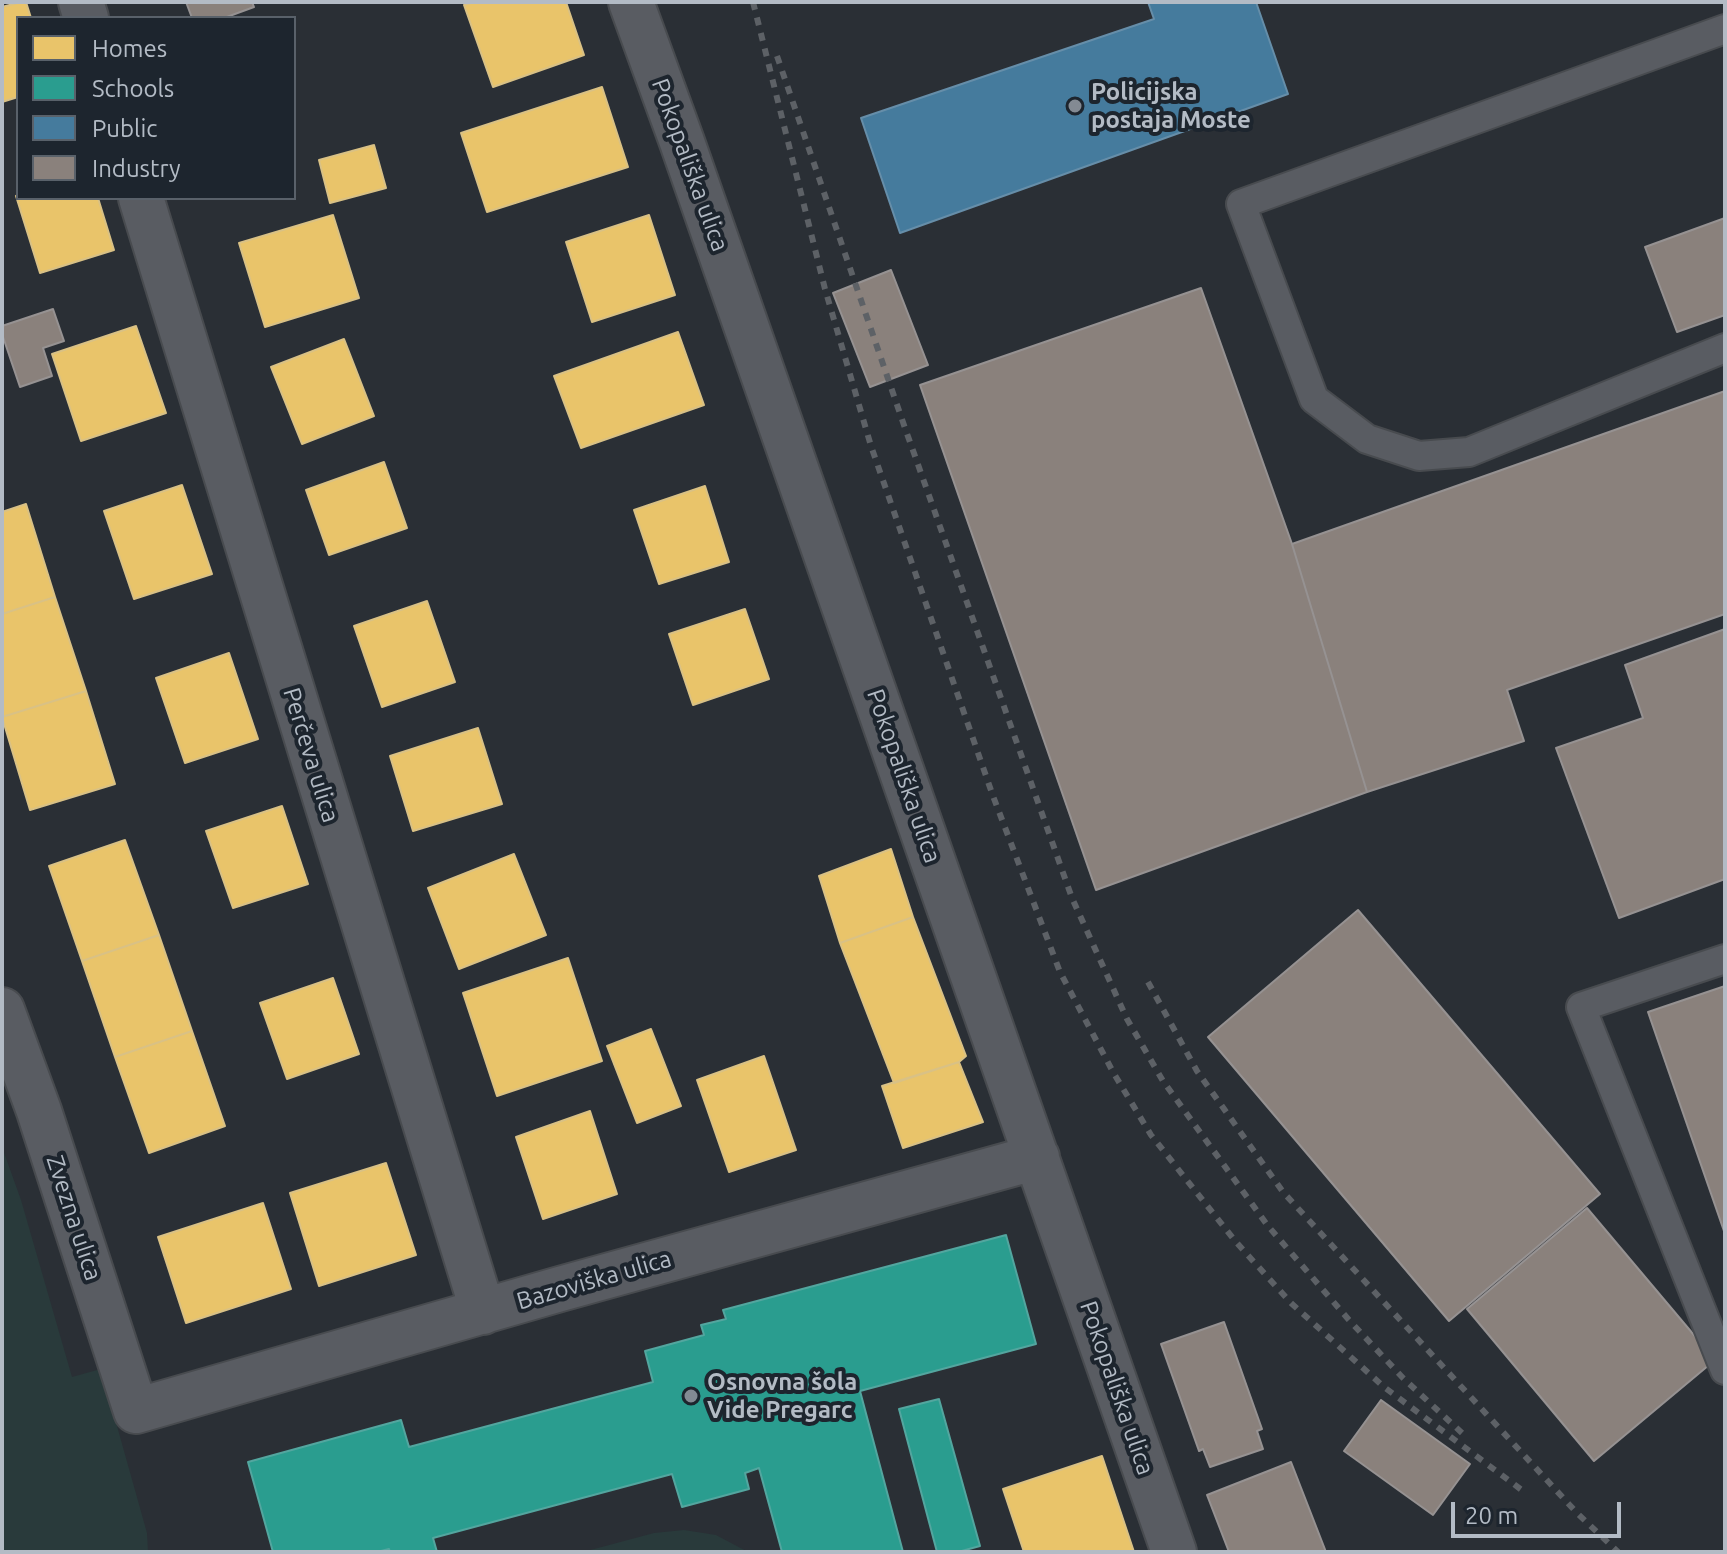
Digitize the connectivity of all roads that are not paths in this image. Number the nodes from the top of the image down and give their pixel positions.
1 (631, 2) edge
2 (1725, 29) edge
3 (142, 200) edge
4 (1725, 348) edge
5 (1725, 959) edge
6 (2, 1010) edge
7 (1037, 1157) junction
8 (483, 1312) junction
9 (1725, 1370) edge
10 (152, 1406) joint
11 (1174, 1552) edge

1 - 7 street, Pokopališka ulica
2 - 4 lane
3 - 8 street, Perčeva ulica
5 - 9 lane
6 - 10 street, Zvezna ulica
7 - 8 street, Bazoviška ulica
7 - 11 street, Pokopališka ulica
8 - 10 street, Bazoviška ulica

